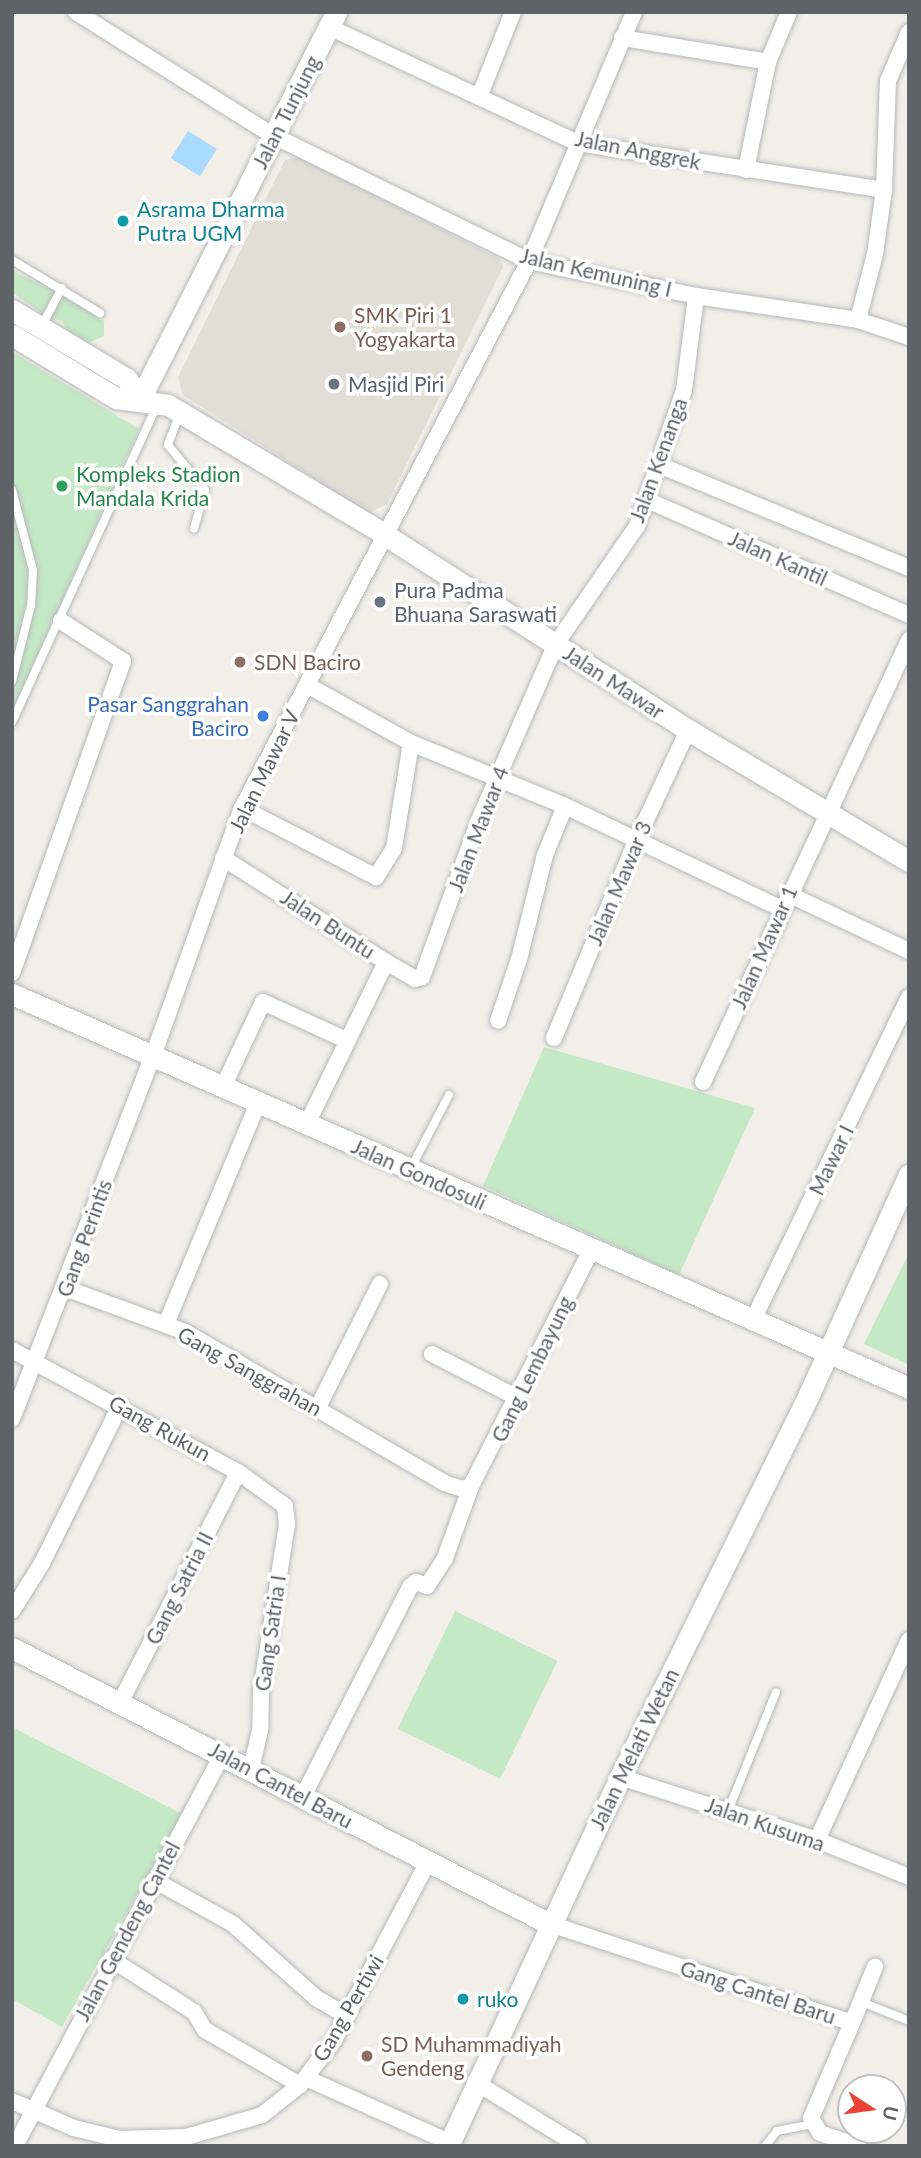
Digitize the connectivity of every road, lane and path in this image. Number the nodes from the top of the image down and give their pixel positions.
1 (76, 12) edge
2 (513, 12) edge
3 (634, 12) edge
4 (789, 12) edge
5 (100, 19) edge
6 (332, 20) edge
7 (909, 32) edge
8 (622, 38) junction
9 (768, 62) junction
10 (479, 97) junction
11 (274, 136) junction
12 (578, 143) junction
13 (746, 170) junction
14 (884, 190) junction
15 (12, 260) edge
16 (529, 261) junction
17 (62, 288) junction
18 (696, 296) junction
19 (12, 310) edge
20 (100, 313) dead end
21 (858, 320) junction
22 (41, 327) junction
23 (12, 335) edge
24 (909, 337) edge
25 (149, 400) junction
26 (181, 412) junction
27 (659, 465) junction
28 (12, 490) edge
29 (647, 500) junction
30 (194, 528) dead end
31 (384, 534) junction
32 (909, 568) edge
33 (909, 615) edge
34 (61, 621) junction
35 (909, 640) edge
36 (556, 644) junction
37 (12, 681) edge
38 (307, 685) junction
39 (12, 722) edge
40 (688, 730) junction
41 (411, 743) junction
42 (496, 778) junction
43 (565, 806) junction
44 (242, 808) junction
45 (825, 812) junction
46 (637, 839) junction
47 (223, 859) junction
48 (909, 860) edge
49 (785, 902) junction
50 (909, 951) edge
51 (386, 962) junction
52 (12, 973) edge
53 (12, 994) edge
54 (909, 998) edge
55 (498, 1021) dead end
56 (554, 1038) dead end
57 (346, 1040) junction
58 (153, 1056) junction
59 (702, 1082) dead end
60 (223, 1087) junction
61 (449, 1095) dead end
62 (258, 1103) junction
63 (307, 1124) junction
64 (410, 1170) junction
65 (909, 1175) edge
66 (591, 1250) junction
67 (380, 1284) dead end
68 (65, 1288) junction
69 (752, 1322) junction
70 (166, 1324) junction
71 (12, 1350) edge
72 (432, 1354) dead end
73 (827, 1355) junction
74 (37, 1360) junction
75 (909, 1388) edge
76 (518, 1398) junction
77 (120, 1406) junction
78 (317, 1409) junction
79 (12, 1419) edge
80 (238, 1472) junction
81 (471, 1486) junction
82 (280, 1498) joint
83 (12, 1611) edge
84 (909, 1640) edge
85 (12, 1648) edge
86 (776, 1692) dead end
87 (120, 1703) junction
88 (223, 1753) junction
89 (251, 1769) junction
90 (620, 1777) junction
91 (302, 1798) junction
92 (728, 1811) junction
93 (817, 1840) junction
94 (428, 1862) junction
95 (909, 1877) edge
96 (154, 1880) junction
97 (550, 1924) junction
98 (111, 1959) junction
99 (875, 1968) dead end
100 (864, 2003) junction
101 (347, 2016) junction
102 (909, 2021) edge
103 (852, 2023) junction
104 (303, 2082) junction
105 (475, 2082) junction
106 (12, 2101) edge
107 (33, 2109) junction
108 (812, 2124) junction
109 (826, 2141) edge
110 (136, 2143) edge
111 (449, 2144) edge
112 (15, 2146) edge
113 (579, 2146) edge
114 (765, 2146) edge
115 (858, 2146) edge

1 - 5 street, Jalan Kemuning I
2 - 10 street
3 - 8 street, Jalan Mawar V
4 - 9 street
5 - 11 street, Jalan Kemuning I
6 - 10 street, Jalan Anggrek
6 - 11 street, Jalan Tunjung
7 - 14 street
8 - 9 street
8 - 12 street, Jalan Mawar V
9 - 13 street
10 - 12 street, Jalan Anggrek
11 - 16 street, Jalan Kemuning I
11 - 25 street, Jalan Tunjung
12 - 13 street, Jalan Anggrek
12 - 16 street, Jalan Mawar V
13 - 14 street, Jalan Anggrek
14 - 21 street
15 - 17 lane
16 - 18 street, Jalan Kemuning I
16 - 31 street, Jalan Mawar V
17 - 20 lane
17 - 22 lane
18 - 21 street, Jalan Kemuning I
18 - 27 street, Jalan Kenanga
19 - 22 street
21 - 24 street, Jalan Kemuning I
22 - 25 street
23 - 25 street
25 - 26 street, Jalan Mawar
25 - 34 lane
26 - 30 lane
26 - 31 street, Jalan Mawar
27 - 29 street, Jalan Kenanga
27 - 32 street, Jalan Kantil
28 - 37 lane
29 - 33 street, Jalan Kantil
29 - 36 street, Jalan Kenanga
31 - 36 street, Jalan Mawar
31 - 38 street, Jalan Mawar V
34 - 39 lane
34 - 52 street
35 - 45 street, Jalan Mawar 1
36 - 40 street, Jalan Mawar
36 - 42 street, Jalan Mawar 4
38 - 41 street
38 - 44 street, Jalan Mawar V
40 - 45 street, Jalan Mawar
40 - 46 street, Jalan Mawar 3
41 - 42 street
41 - 44 street
42 - 43 street
42 - 51 street, Jalan Mawar 4
43 - 46 street
43 - 55 street
44 - 47 street, Jalan Mawar V
45 - 48 street, Jalan Mawar
45 - 49 street, Jalan Mawar 1
46 - 49 street
46 - 56 street, Jalan Mawar 3
47 - 51 street, Jalan Buntu
47 - 58 street, Jalan Mawar V
49 - 50 street
49 - 59 street, Jalan Mawar 1
51 - 57 street, Jalan Buntu
53 - 58 street, Jalan Gondosuli
54 - 69 street, Mawar I
57 - 60 street
57 - 63 street, Jalan Buntu
58 - 60 street, Jalan Gondosuli
58 - 68 street, Gang Perintis
60 - 62 street, Jalan Gondosuli
61 - 64 lane
62 - 63 street, Jalan Gondosuli
62 - 70 street, Gang Sanggrahan
63 - 64 street, Jalan Gondosuli
64 - 66 street, Jalan Gondosuli
65 - 73 street, Jalan Melati Wetan
66 - 69 street, Jalan Gondosuli
66 - 76 street, Gang Lembayung
67 - 78 street
68 - 70 street
68 - 74 street, Gang Perintis
69 - 73 street, Jalan Gondosuli
70 - 78 street, Gang Sanggrahan
71 - 74 street, Gang Rukun
72 - 76 street
73 - 75 street, Jalan Gondosuli
73 - 90 street, Jalan Melati Wetan
74 - 77 street, Gang Rukun
74 - 79 street, Gang Perintis
76 - 81 street, Gang Lembayung
77 - 80 street, Gang Rukun
77 - 83 street
78 - 81 street, Gang Sanggrahan
80 - 82 street, Gang Rukun
80 - 87 street, Gang Satria II
81 - 91 street, Gang Lembayung
82 - 89 street, Gang Satria I
84 - 93 street
85 - 87 street, Jalan Cantel Baru
86 - 92 lane
87 - 88 street, Jalan Cantel Baru
88 - 89 street, Jalan Cantel Baru
88 - 96 street, Jalan Gendeng Cantel
89 - 91 street, Jalan Cantel Baru
90 - 92 street, Jalan Kusuma
90 - 97 street, Jalan Melati Wetan
91 - 94 street, Jalan Cantel Baru
92 - 93 street, Jalan Kusuma
93 - 95 street, Jalan Kusuma
94 - 97 street, Jalan Cantel Baru
94 - 101 street, Gang Pertiwi
96 - 98 street, Jalan Gendeng Cantel
96 - 101 street
97 - 103 street, Gang Cantel Baru
97 - 105 street, Jalan Melati Wetan
98 - 104 street
98 - 107 street, Jalan Gendeng Cantel
99 - 100 street
100 - 102 lane
100 - 103 street
101 - 104 street, Gang Pertiwi
103 - 108 street, Gang Cantel Baru
104 - 110 street, Gang Pertiwi
104 - 111 street
105 - 111 street, Jalan Melati Wetan
105 - 113 street
106 - 107 street, Gang Pertiwi
107 - 110 street, Gang Pertiwi
107 - 112 street, Jalan Gendeng Cantel
108 - 109 street
108 - 114 lane
109 - 115 street

